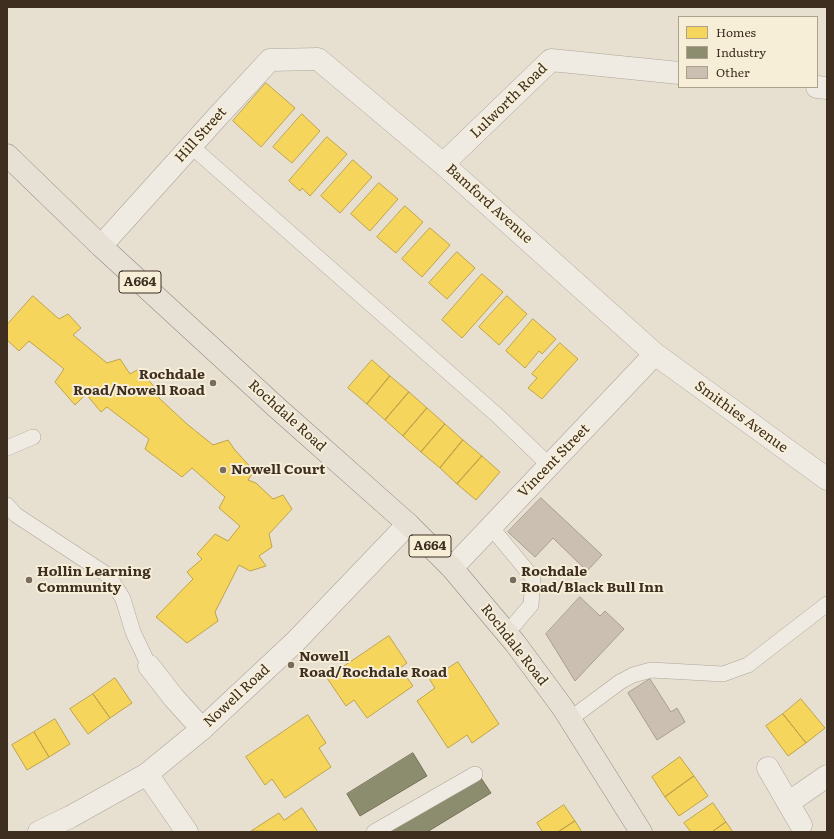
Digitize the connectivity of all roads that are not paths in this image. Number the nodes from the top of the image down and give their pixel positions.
1 (318, 59) joint
2 (678, 73) edge
3 (191, 146) junction
4 (7, 155) edge
5 (443, 164) junction
6 (101, 246) junction
7 (655, 354) junction
8 (34, 437) dead end
9 (7, 448) edge
10 (549, 465) junction
11 (827, 479) edge
12 (7, 506) edge
13 (408, 524) junction
14 (491, 527) junction
15 (452, 568) junction
16 (827, 604) edge
17 (507, 633) junction
18 (149, 666) joint
19 (570, 719) junction
20 (202, 729) junction
21 (768, 768) dead end
22 (147, 774) junction
23 (475, 774) dead end
24 (827, 776) edge
25 (788, 803) junction
26 (801, 824) dead end
27 (39, 832) edge
28 (187, 832) edge
29 (374, 832) edge
30 (641, 832) edge

1 - 3 street, Hill Street
1 - 5 street, Bamford Avenue
2 - 5 street, Lulworth Road
3 - 6 street, Hill Street
3 - 10 lane
4 - 6 main road, Rochdale Road / A664
5 - 7 street, Bamford Avenue
6 - 13 main road, Rochdale Road / A664
7 - 10 street, Vincent Street
7 - 11 street, Smithies Avenue
8 - 9 lane
10 - 14 street, Vincent Street
12 - 18 lane
13 - 15 main road, Rochdale Road / A664
13 - 20 street, Nowell Road
14 - 15 street, Vincent Street
14 - 17 lane
15 - 17 main road, Rochdale Road / A664
16 - 19 lane
17 - 19 main road, Rochdale Road / A664
18 - 20 street
19 - 30 main road, Rochdale Road / A664
20 - 22 street, Nowell Road
21 - 25 street
22 - 27 street, Nowell Road
22 - 28 street
23 - 29 lane
24 - 25 street
25 - 26 street

